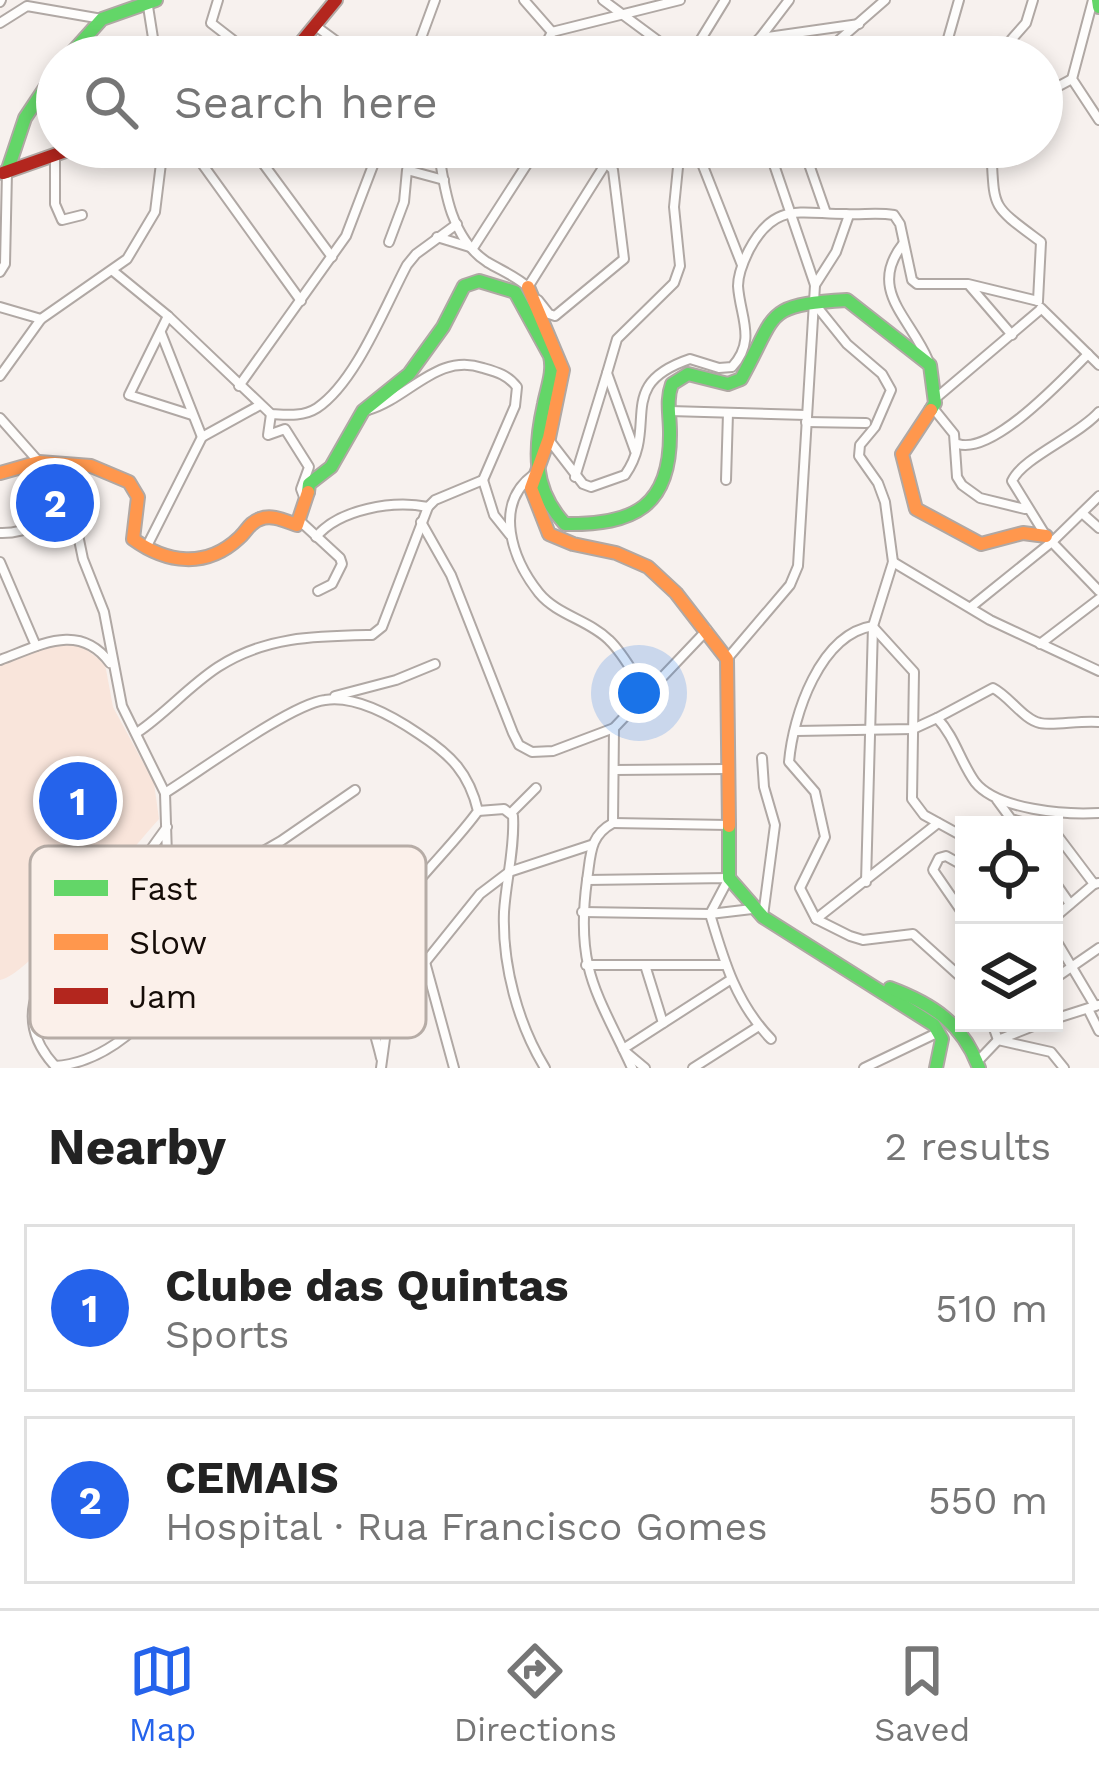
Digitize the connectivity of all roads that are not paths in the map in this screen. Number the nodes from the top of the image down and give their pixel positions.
1 (218, 0) edge
2 (336, 0) edge
3 (436, 0) edge
4 (524, 0) edge
5 (603, 0) edge
6 (680, 0) edge
7 (725, 0) edge
8 (789, 0) edge
9 (885, 0) edge
10 (959, 0) edge
11 (1033, 0) edge
12 (150, 1) edge
13 (1097, 2) edge
14 (626, 16) junction
15 (102, 19) junction
16 (0, 23) edge
17 (859, 24) junction
18 (316, 27) junction
19 (552, 32) junction
20 (87, 36) edge
21 (154, 36) edge
22 (227, 36) edge
23 (308, 36) edge
24 (329, 36) edge
25 (422, 36) edge
26 (550, 36) edge
27 (652, 36) edge
28 (703, 36) edge
29 (762, 36) edge
30 (774, 36) edge
31 (844, 36) edge
32 (949, 36) edge
33 (1015, 36) edge
34 (1072, 79) junction
35 (1063, 84) edge
36 (36, 101) edge
37 (1099, 120) edge
38 (36, 160) edge
39 (55, 168) edge
40 (160, 168) edge
41 (205, 168) edge
42 (267, 168) edge
43 (372, 168) edge
44 (442, 168) edge
45 (524, 168) edge
46 (604, 168) edge
47 (611, 168) edge
48 (675, 168) edge
49 (704, 168) edge
50 (774, 168) edge
51 (810, 168) edge
52 (994, 168) edge
53 (3, 173) edge
54 (445, 181) junction
55 (788, 213) junction
56 (826, 213) junction
57 (849, 214) junction
58 (82, 215) dead end
59 (457, 224) junction
60 (437, 237) junction
61 (389, 242) dead end
62 (905, 242) junction
63 (472, 248) junction
64 (332, 256) junction
65 (742, 266) junction
66 (0, 272) edge
67 (113, 272) junction
68 (968, 284) junction
69 (815, 286) junction
70 (528, 287) junction
71 (301, 301) junction
72 (813, 302) junction
73 (1040, 305) junction
74 (0, 307) edge
75 (168, 316) junction
76 (41, 319) junction
77 (160, 332) junction
78 (1012, 334) junction
79 (1088, 354) junction
80 (928, 360) junction
81 (1099, 365) edge
82 (608, 373) junction
83 (0, 376) edge
84 (239, 386) junction
85 (934, 403) junction
86 (260, 405) junction
87 (363, 411) junction
88 (670, 411) junction
89 (728, 413) junction
90 (271, 414) junction
91 (192, 415) junction
92 (0, 418) edge
93 (806, 418) junction
94 (1097, 420) edge
95 (866, 423) dead end
96 (13, 432) junction
97 (0, 434) edge
98 (202, 437) junction
99 (549, 438) junction
100 (958, 444) junction
101 (635, 453) junction
102 (39, 462) junction
103 (536, 471) junction
104 (0, 473) edge
105 (574, 478) junction
106 (483, 479) junction
107 (726, 480) dead end
108 (1099, 496) edge
109 (304, 497) junction
110 (428, 507) junction
111 (1026, 509) junction
112 (1083, 512) junction
113 (1099, 514) edge
114 (420, 520) junction
115 (301, 522) junction
116 (1099, 528) edge
117 (0, 533) edge
118 (509, 535) junction
119 (316, 537) junction
120 (1049, 539) junction
121 (146, 549) junction
122 (0, 562) edge
123 (893, 562) junction
124 (319, 591) dead end
125 (1099, 595) edge
126 (970, 607) junction
127 (873, 626) junction
128 (707, 630) junction
129 (109, 632) junction
130 (88, 642) junction
131 (1039, 645) junction
132 (36, 646) junction
133 (727, 659) junction
134 (0, 660) edge
135 (435, 664) dead end
136 (115, 669) junction
137 (1099, 670) edge
138 (647, 694) junction
139 (322, 700) junction
140 (937, 718) junction
141 (1099, 722) edge
142 (614, 728) junction
143 (913, 729) junction
144 (869, 730) junction
145 (796, 731) junction
146 (138, 732) junction
147 (762, 758) dead end
148 (726, 769) junction
149 (614, 770) junction
150 (536, 788) dead end
151 (356, 790) dead end
152 (165, 793) junction
153 (997, 798) junction
154 (478, 812) junction
155 (512, 812) junction
156 (1099, 813) edge
157 (1009, 816) edge
158 (613, 823) junction
159 (938, 823) junction
160 (728, 825) junction
161 (167, 826) junction
162 (955, 833) edge
163 (1063, 842) edge
164 (591, 845) junction
165 (152, 846) edge
166 (167, 846) edge
167 (274, 846) edge
168 (955, 861) edge
169 (509, 872) junction
170 (426, 875) edge
171 (730, 878) junction
172 (587, 880) junction
173 (866, 882) junction
174 (1097, 882) edge
175 (1063, 894) edge
176 (955, 901) edge
177 (1070, 904) junction
178 (1063, 910) edge
179 (582, 911) junction
180 (758, 913) junction
181 (710, 914) junction
182 (816, 919) junction
183 (1099, 948) edge
184 (1063, 950) edge
185 (426, 961) edge
186 (586, 965) junction
187 (644, 965) junction
188 (726, 965) junction
189 (1074, 965) junction
190 (426, 966) edge
191 (955, 972) edge
192 (1063, 973) edge
193 (730, 980) junction
194 (869, 981) junction
195 (1094, 1006) edge
196 (1063, 1016) edge
197 (663, 1023) junction
198 (759, 1026) junction
199 (1099, 1031) edge
200 (940, 1032) junction
201 (995, 1032) edge
202 (1018, 1032) edge
203 (117, 1038) edge
204 (771, 1039) dead end
205 (998, 1040) junction
206 (31, 1050) dead end
207 (624, 1050) junction
208 (976, 1066) edge
209 (454, 1068) edge
210 (545, 1068) edge
211 (632, 1068) edge
212 (645, 1068) edge
213 (693, 1068) edge
214 (864, 1068) edge
215 (936, 1068) edge
216 (1064, 1068) edge

1 - 22 street
2 - 18 street
3 - 25 street
4 - 19 street
5 - 14 street
6 - 14 street
7 - 28 street
8 - 29 street
9 - 17 street
10 - 32 street
11 - 33 street
12 - 15 street
12 - 21 street
13 - 34 street
14 - 19 street
14 - 27 street
15 - 16 street
15 - 20 street
17 - 30 street
17 - 31 street
18 - 23 street
18 - 24 street
19 - 26 street
34 - 35 street
34 - 37 street
36 - 53 street
38 - 53 street
39 - 58 street
40 - 67 street
41 - 71 street
42 - 64 street
43 - 64 street
44 - 54 street
45 - 63 street
46 - 70 street
47 - 70 street
48 - 82 street
49 - 65 street
50 - 55 street
51 - 56 street
52 - 73 street
53 - 66 street
54 - 59 street
54 - 61 street
55 - 56 street
55 - 65 street
55 - 69 street
56 - 57 street
57 - 62 street
57 - 69 street
59 - 60 street
59 - 63 street
60 - 63 street
60 - 90 street
62 - 68 street
62 - 80 street
63 - 70 street
64 - 71 street
65 - 101 street
67 - 75 street
67 - 76 street
68 - 73 street
68 - 78 street
69 - 72 street
70 - 99 street
71 - 84 street
72 - 80 street
72 - 88 street
72 - 93 street
72 - 123 street
73 - 78 street
73 - 79 street
74 - 76 street
75 - 77 street
75 - 84 street
76 - 83 street
77 - 91 street
77 - 91 street
78 - 85 street
79 - 81 street
79 - 100 street
80 - 85 street
82 - 101 street
82 - 105 street
84 - 86 street
85 - 100 street
85 - 120 street
86 - 90 street
86 - 98 street
87 - 103 street
87 - 106 street
87 - 109 street
88 - 89 street
88 - 103 street
89 - 93 street
89 - 107 street
90 - 109 street
91 - 98 street
92 - 96 street
93 - 95 street
93 - 133 street
94 - 111 street
96 - 97 street
96 - 102 street
98 - 121 street
99 - 103 street
99 - 105 street
100 - 111 street
101 - 105 street
102 - 104 street
102 - 121 street
103 - 118 street
103 - 128 street
106 - 110 street
106 - 118 street
108 - 112 street
109 - 115 street
110 - 114 street
110 - 119 street
111 - 120 street
112 - 113 street
112 - 116 street
112 - 120 street
114 - 142 street
114 - 146 street
115 - 119 street
115 - 121 street
117 - 129 street
118 - 138 street
119 - 124 street
120 - 125 street
120 - 126 street
122 - 132 street
123 - 126 street
123 - 127 street
125 - 131 street
126 - 131 street
127 - 143 street
127 - 144 street
127 - 145 street
128 - 133 street
128 - 138 street
129 - 130 street
129 - 136 street
130 - 132 street
130 - 136 street
131 - 137 street
132 - 134 street
133 - 148 street
135 - 139 street
136 - 146 street
138 - 142 street
139 - 152 street
139 - 154 street
140 - 141 street
140 - 143 street
140 - 153 street
142 - 149 street
143 - 144 street
143 - 159 street
144 - 145 street
144 - 173 street
145 - 182 street
146 - 152 street
147 - 180 street
148 - 149 street
148 - 160 street
149 - 158 street
150 - 155 street
151 - 167 street
152 - 161 street
153 - 156 street
153 - 157 street
154 - 155 street
154 - 170 street
155 - 169 street
158 - 160 street
158 - 164 street
159 - 162 street
159 - 173 street
160 - 171 street
161 - 165 street
161 - 166 street
163 - 174 street
164 - 169 street
164 - 172 street
168 - 176 street
169 - 185 street
169 - 210 street
171 - 172 street
171 - 180 street
171 - 181 street
172 - 179 street
173 - 182 street
174 - 177 street
175 - 177 street
177 - 178 street
179 - 181 street
179 - 186 street
180 - 181 street
180 - 194 street
181 - 188 street
182 - 191 street
183 - 189 street
184 - 189 street
186 - 187 street
186 - 207 street
187 - 188 street
187 - 197 street
188 - 193 street
189 - 192 street
189 - 195 street
190 - 209 street
193 - 197 street
193 - 198 street
194 - 200 street
194 - 208 street
195 - 196 street
195 - 199 street
197 - 207 street
198 - 204 street
198 - 213 street
200 - 214 street
200 - 215 street
201 - 205 street
202 - 205 street
203 - 206 street
205 - 208 street
205 - 216 street
207 - 211 street
207 - 212 street

